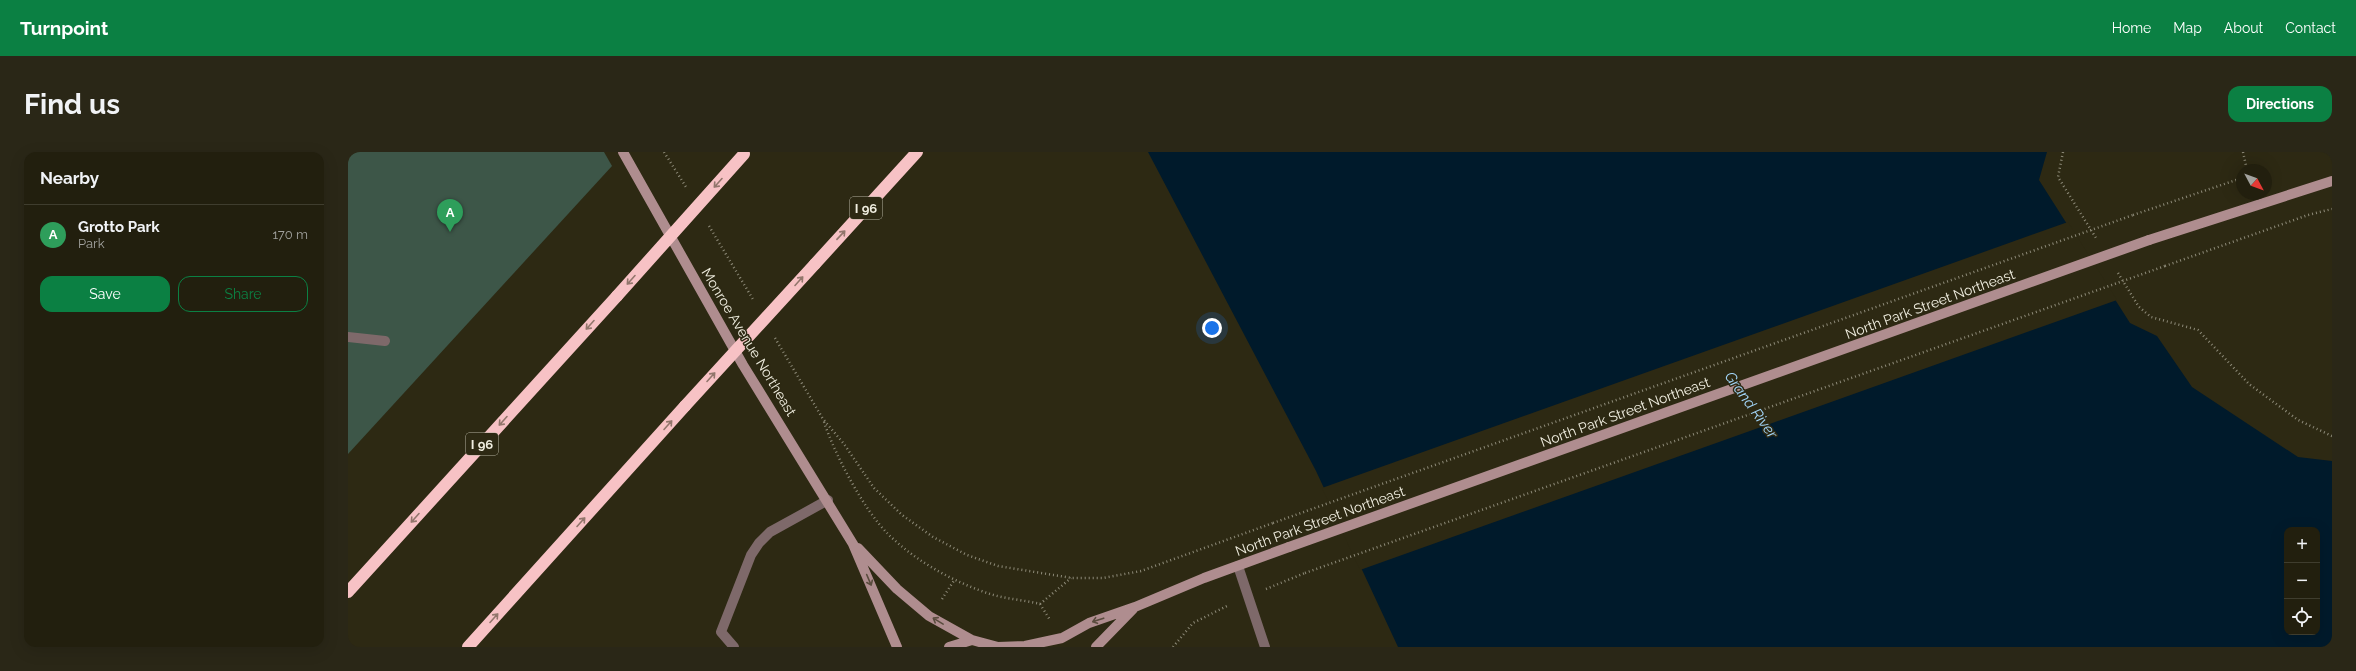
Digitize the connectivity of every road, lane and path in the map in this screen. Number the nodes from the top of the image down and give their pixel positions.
1 (623, 152) edge
2 (664, 152) edge
3 (917, 152) edge
4 (2063, 152) edge
5 (2243, 152) edge
6 (745, 153) edge
7 (2246, 164) edge
8 (2236, 180) edge
9 (2332, 181) edge
10 (689, 192) dead end
11 (2332, 209) edge
12 (705, 219) dead end
13 (2098, 242) dead end
14 (2115, 268) dead end
15 (757, 306) dead end
16 (773, 333) dead end
17 (348, 337) edge
18 (385, 341) dead end
19 (823, 420) junction
20 (2332, 436) edge
21 (828, 500) junction
22 (854, 544) junction
23 (1238, 566) junction
24 (1305, 573) dead end
25 (1072, 578) junction
26 (348, 592) edge
27 (1135, 608) junction
28 (1193, 623) dead end
29 (972, 640) junction
30 (468, 647) edge
31 (734, 647) edge
32 (897, 647) edge
33 (949, 647) edge
34 (998, 647) edge
35 (1096, 647) edge
36 (1173, 647) edge
37 (1265, 647) edge

1 - 21 main road, Monroe Avenue Northeast
2 - 10 path
30 -> 3 highway, I 96, bridge
4 - 13 path
5 - 7 path
6 -> 26 highway, I 96, bridge
8 - 25 path, bridge
9 - 23 main road, North Park Street Northeast, bridge
11 - 24 path, bridge
12 - 15 path
14 - 20 path
16 - 19 path
17 - 18 lane
19 - 25 path
19 - 25 path
21 - 22 main road, Monroe Avenue Northeast
21 - 31 lane
29 -> 22 main road, Monroe Avenue Northeast
22 -> 32 main road, Monroe Avenue Northeast
23 - 27 main road, North Park Street Northeast
23 - 37 lane
27 -> 34 main road, North Park Street Northeast
27 - 35 main road, North Park Street Northeast
28 - 36 path
29 - 33 main road
29 - 34 main road, Monroe Avenue Northeast

